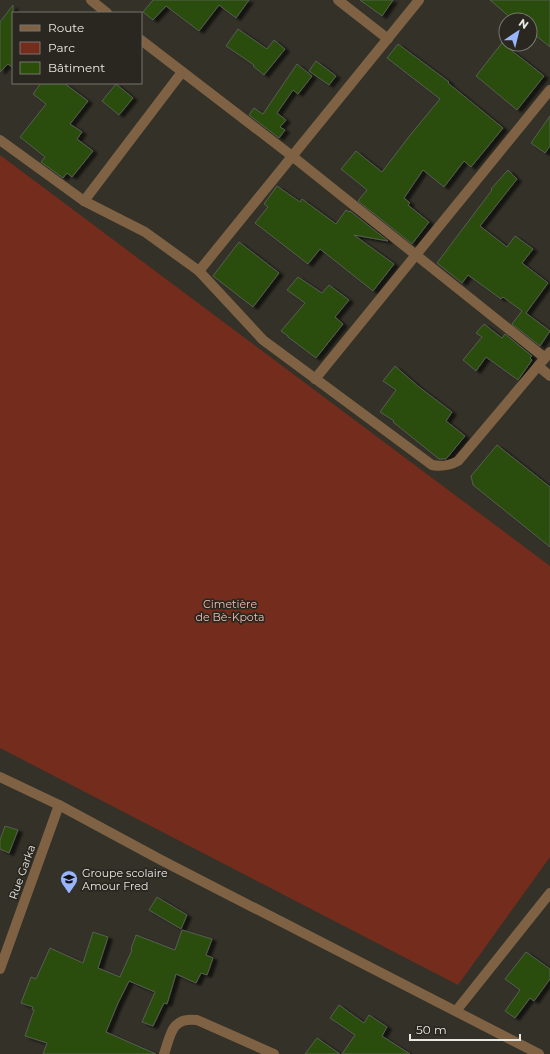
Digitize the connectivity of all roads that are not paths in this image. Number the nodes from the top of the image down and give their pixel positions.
1 (91, 0) edge
2 (338, 0) edge
3 (419, 0) edge
4 (106, 12) edge
5 (388, 39) junction
6 (142, 41) edge
7 (182, 72) junction
8 (550, 90) edge
9 (0, 140) edge
10 (292, 156) junction
11 (84, 201) junction
12 (416, 256) junction
13 (199, 271) junction
14 (548, 355) edge
15 (538, 366) junction
16 (550, 376) edge
17 (315, 379) junction
18 (0, 777) edge
19 (58, 806) junction
20 (550, 893) edge
21 (0, 969) edge
22 (456, 1011) junction
23 (164, 1054) edge
24 (274, 1054) edge
25 (539, 1054) edge

1 - 4 street
2 - 5 street
3 - 5 street
5 - 10 street
6 - 7 street
7 - 10 street
7 - 11 street
8 - 12 street
9 - 11 street
10 - 12 street
10 - 13 street
11 - 13 street
12 - 14 street
12 - 17 street
13 - 17 street
14 - 15 street
15 - 16 street
15 - 17 street
18 - 19 street
19 - 21 street, Rue Garka
19 - 22 street
20 - 22 street
22 - 25 street
23 - 24 street

